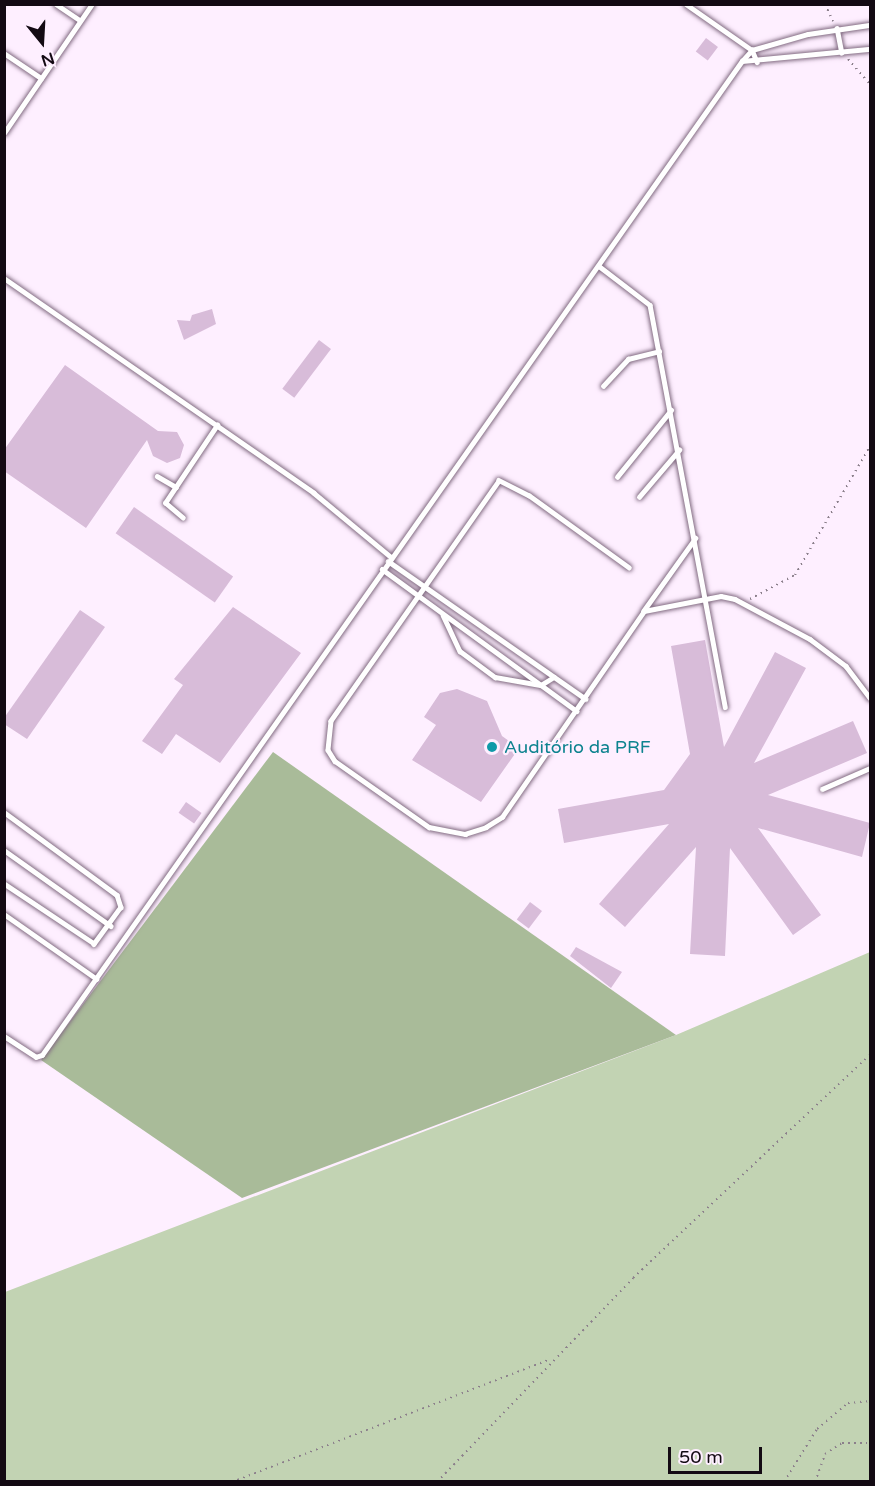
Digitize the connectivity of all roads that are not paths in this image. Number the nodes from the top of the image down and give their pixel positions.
1 (56, 4) edge
2 (92, 4) edge
3 (687, 4) edge
4 (80, 20) junction
5 (870, 25) edge
6 (837, 28) junction
7 (870, 49) edge
8 (752, 50) junction
9 (4, 53) edge
10 (842, 53) junction
11 (742, 61) junction
12 (757, 62) junction
13 (41, 78) junction
14 (4, 133) edge
15 (599, 266) junction
16 (4, 278) edge
17 (659, 351) junction
18 (603, 386) dead end
19 (671, 410) junction
20 (217, 425) junction
21 (679, 450) junction
22 (157, 476) dead end
23 (617, 477) dead end
24 (176, 487) junction
25 (639, 497) dead end
26 (183, 518) dead end
27 (696, 538) junction
28 (389, 559) junction
29 (629, 568) dead end
30 (382, 569) junction
31 (424, 588) junction
32 (418, 597) junction
33 (708, 598) junction
34 (644, 611) junction
35 (442, 615) junction
36 (554, 677) junction
37 (541, 685) junction
38 (870, 698) edge
39 (586, 699) junction
40 (725, 707) dead end
41 (577, 711) junction
42 (870, 768) edge
43 (822, 789) dead end
44 (4, 812) edge
45 (4, 850) edge
46 (4, 884) edge
47 (4, 914) edge
48 (111, 926) junction
49 (97, 979) junction
50 (4, 1036) edge

1 - 4 lane
2 - 4 lane
3 - 8 lane
4 - 13 lane
5 - 6 lane
6 - 8 lane
6 - 10 lane
7 - 10 lane
8 - 11 lane
8 - 12 lane
9 - 13 lane
10 - 12 lane
11 - 12 lane
11 - 15 lane
13 - 14 lane
15 - 17 lane
15 - 28 lane
16 - 20 lane
17 - 18 lane
17 - 19 lane
19 - 21 lane
19 - 23 lane
20 - 24 lane
20 - 28 lane
21 - 25 lane
21 - 27 lane
22 - 24 lane
24 - 26 lane
27 - 33 lane
27 - 34 lane
28 - 30 lane
28 - 31 lane
29 - 31 lane
30 - 32 lane
30 - 49 lane
31 - 32 lane
31 - 36 lane
32 - 35 lane
32 - 41 lane
33 - 34 lane
33 - 38 lane
33 - 40 lane
34 - 39 lane
35 - 37 lane
35 - 37 lane
36 - 37 lane
36 - 39 lane
37 - 41 lane
39 - 41 lane
42 - 43 lane
44 - 48 lane
45 - 48 lane
46 - 48 lane
47 - 49 lane
49 - 50 lane

